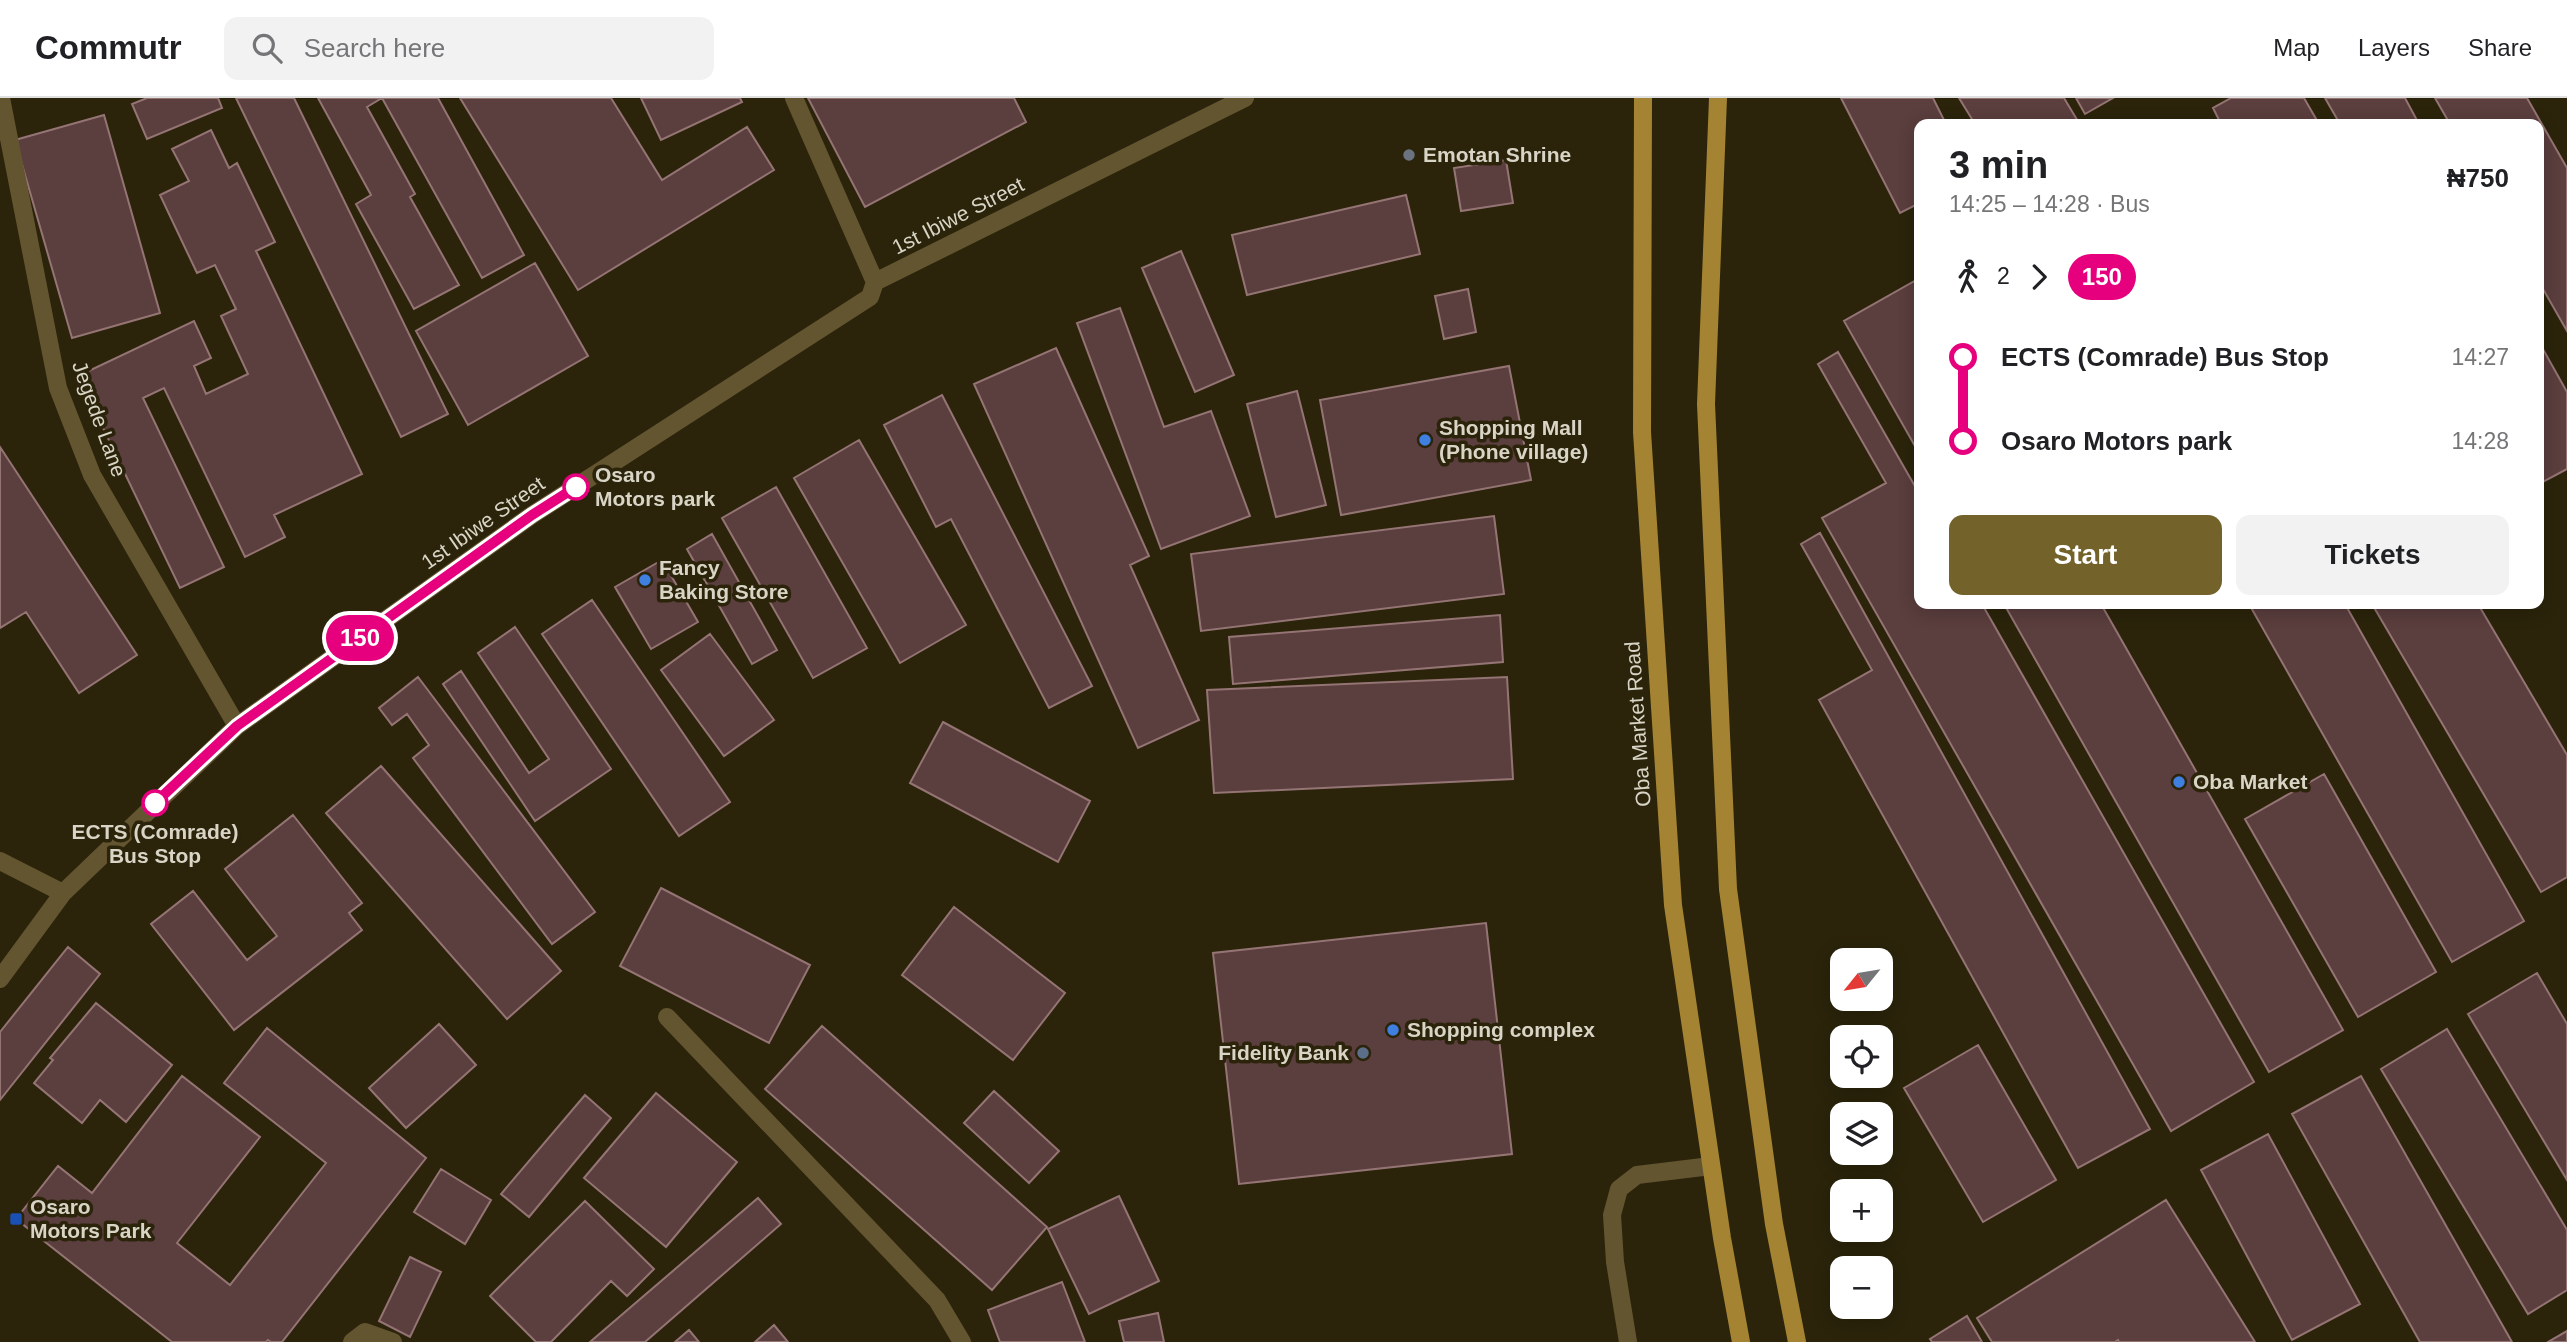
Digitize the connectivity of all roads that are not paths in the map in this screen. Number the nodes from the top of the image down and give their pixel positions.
1 (1, 98) edge
2 (794, 98) edge
3 (1245, 98) edge
4 (1643, 98) edge
5 (1718, 98) edge
6 (875, 282) junction
7 (237, 726) junction
8 (0, 861) edge
9 (62, 894) junction
10 (0, 979) edge
11 (667, 1017) dead end
12 (1711, 1166) junction
13 (352, 1342) edge
14 (393, 1342) edge
15 (962, 1342) edge
16 (1628, 1342) edge
17 (1741, 1342) edge
18 (1797, 1342) edge

1 - 7 street, Jegede Lane
2 - 6 street
3 - 6 street, 1st Ibiwe Street
4 - 12 main road, Oba Market Road
5 - 18 main road
6 - 7 street, 1st Ibiwe Street
7 - 9 street, 1st Ibiwe Street
8 - 9 street
9 - 10 street, 1st Ibiwe Street
11 - 15 street
12 - 16 street
12 - 17 main road, Oba Market Road
13 - 14 street

